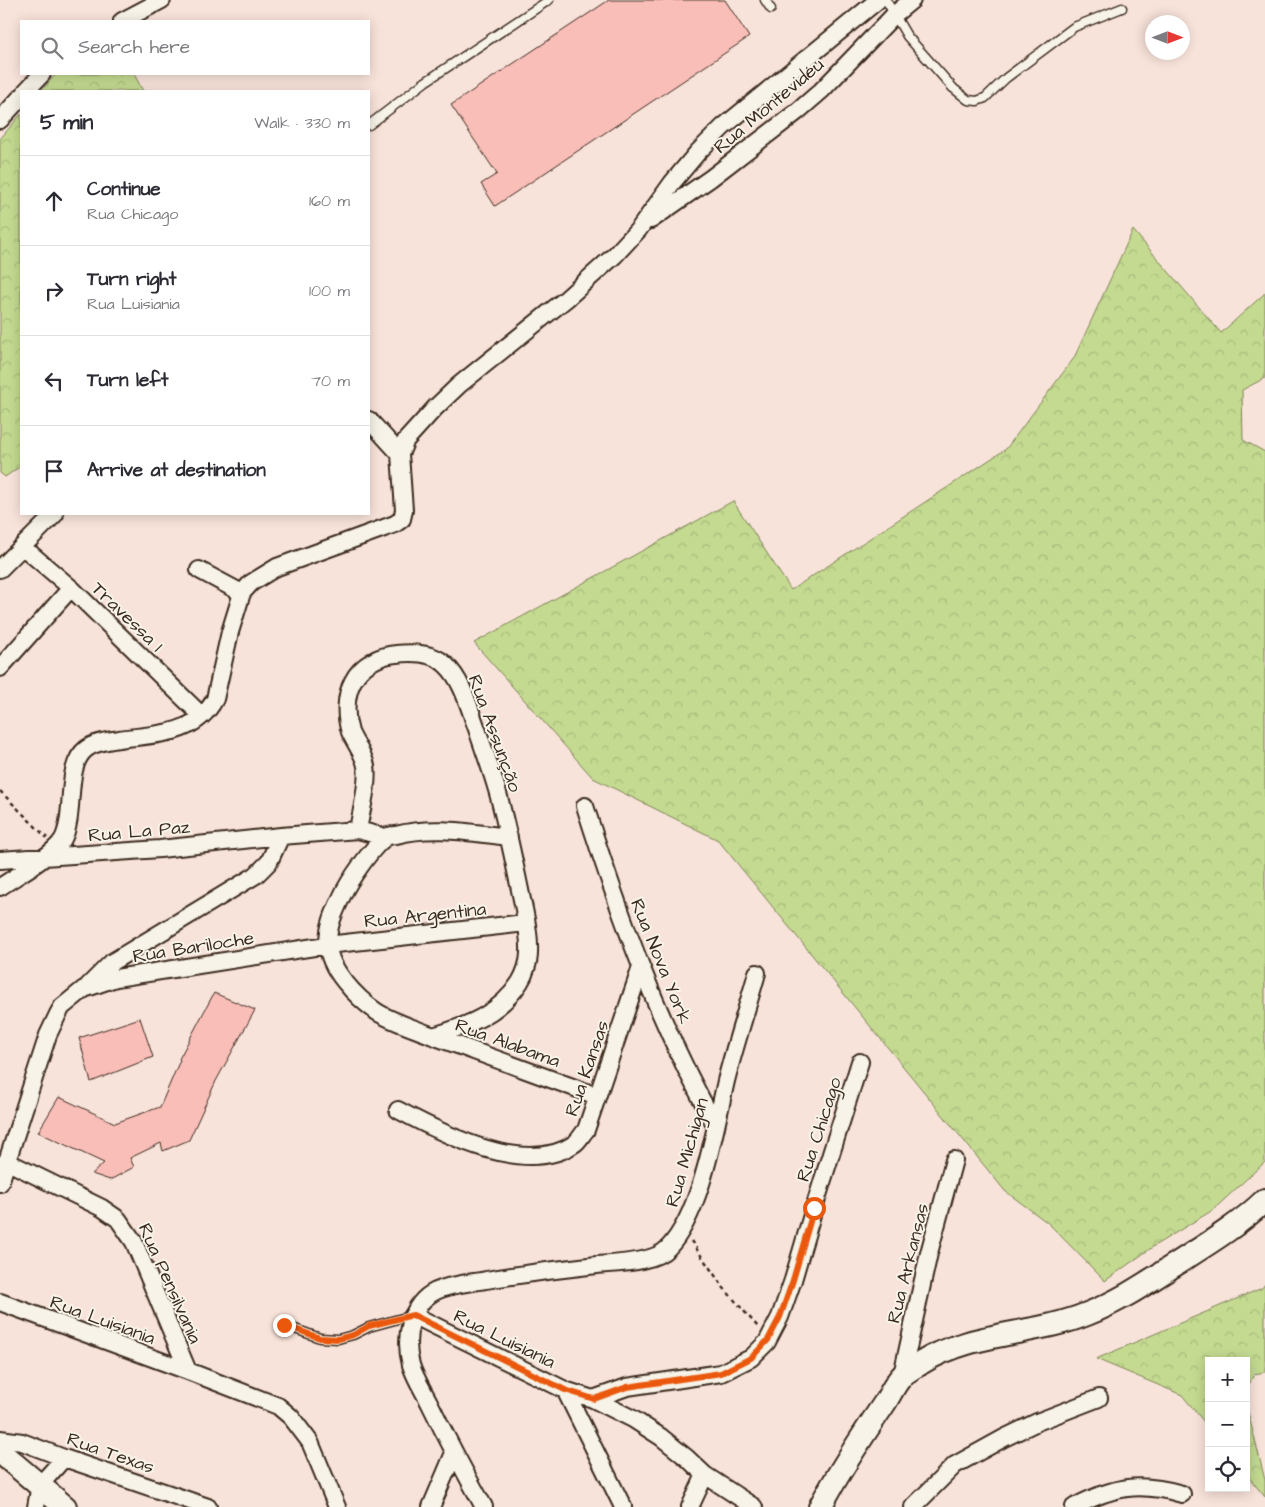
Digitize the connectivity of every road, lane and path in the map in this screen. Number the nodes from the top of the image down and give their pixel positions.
1 (162, 0) edge
2 (549, 0) edge
3 (765, 0) edge
4 (878, 0) edge
5 (912, 0) edge
6 (890, 7) edge
7 (1122, 8) dead end
8 (771, 9) dead end
9 (124, 20) edge
10 (41, 75) edge
11 (27, 90) edge
12 (20, 98) edge
13 (0, 120) edge
14 (370, 124) edge
15 (639, 229) junction
16 (370, 421) edge
17 (400, 454) junction
18 (54, 515) edge
19 (23, 547) junction
20 (0, 569) edge
21 (199, 570) dead end
22 (71, 588) junction
23 (242, 594) junction
24 (0, 668) edge
25 (202, 716) junction
26 (0, 791) edge
27 (585, 806) dead end
28 (358, 830) junction
29 (281, 836) junction
30 (385, 837) junction
31 (509, 837) junction
32 (51, 852) junction
33 (0, 860) edge
34 (0, 888) edge
35 (526, 923) junction
36 (328, 946) junction
37 (641, 967) junction
38 (757, 973) dead end
39 (84, 989) junction
40 (433, 1036) junction
41 (860, 1062) dead end
42 (597, 1096) junction
43 (398, 1110) dead end
44 (716, 1126) junction
45 (954, 1160) dead end
46 (6, 1161) junction
47 (0, 1183) edge
48 (1265, 1200) edge
49 (683, 1229) junction
50 (0, 1302) edge
51 (413, 1315) junction
52 (284, 1325) dead end
53 (768, 1340) junction
54 (188, 1371) junction
55 (902, 1376) junction
56 (565, 1390) junction
57 (1099, 1398) dead end
58 (594, 1399) junction
59 (0, 1439) edge
60 (0, 1452) edge
61 (454, 1454) junction
62 (64, 1458) junction
63 (705, 1475) junction
64 (1182, 1494) dead end
65 (38, 1496) edge
66 (65, 1507) edge
67 (208, 1507) edge
68 (337, 1507) edge
69 (431, 1507) edge
70 (484, 1507) edge
71 (623, 1507) edge
72 (690, 1507) edge
73 (754, 1507) edge
74 (820, 1507) edge
75 (913, 1507) edge
76 (1074, 1507) edge

1 - 9 street
2 - 14 lane
3 - 8 lane
4 - 15 street, Rua Montevidéu
5 - 6 street, Rua Montevidéu
6 - 7 lane
6 - 15 street, Rua Montevidéu
10 - 11 street
12 - 13 street
15 - 17 street, Rua Montevidéu
16 - 17 street
17 - 23 street
18 - 19 street
19 - 20 street
19 - 22 street, Travessa 1
21 - 23 street
22 - 24 street
22 - 25 street, Travessa 1
23 - 25 street
25 - 32 street
26 - 32 path
27 - 37 street, Rua Nova York
28 - 29 street
28 - 30 street
28 - 31 street, Rua Assunção
29 - 32 street, Rua La Paz
29 - 39 street
30 - 31 street
30 - 36 street
31 - 35 street, Rua Assunção
32 - 33 street, Rua La Paz
32 - 34 street
35 - 36 street, Rua Argentina
35 - 40 street, Rua Assunção
36 - 39 street, Rua Bariloche
36 - 40 street, Rua Alabama
37 - 42 street, Rua Kansas
37 - 44 street, Rua Nova York
38 - 44 street, Rua Michigan
39 - 46 street, Rua Bariloche
40 - 42 street, Rua Alabama
41 - 53 street, Rua Chicago
42 - 43 street, Rua Kansas
44 - 49 street, Rua Michigan
45 - 55 street, Rua Arkansas
46 - 47 street, Rua Bariloche
46 - 54 street, Rua Pensilvania
48 - 55 main road
49 - 51 street, Rua Michigan
49 - 53 path
50 - 54 street, Rua Luisiania
51 - 52 lane
51 - 56 street, Rua Luisiania
51 - 61 street
53 - 58 street, Rua Chicago
54 - 68 street, Rua Luisiania
55 - 74 main road
56 - 58 street, Rua Luisiania
56 - 71 street
57 - 75 street
58 - 63 street, Rua Luisiania
59 - 62 street, Rua Texas
60 - 65 main road
61 - 69 street
61 - 70 street
62 - 65 street
62 - 67 street, Rua Texas
63 - 72 street
63 - 73 street, Rua Luisiania
64 - 76 street
65 - 66 main road

